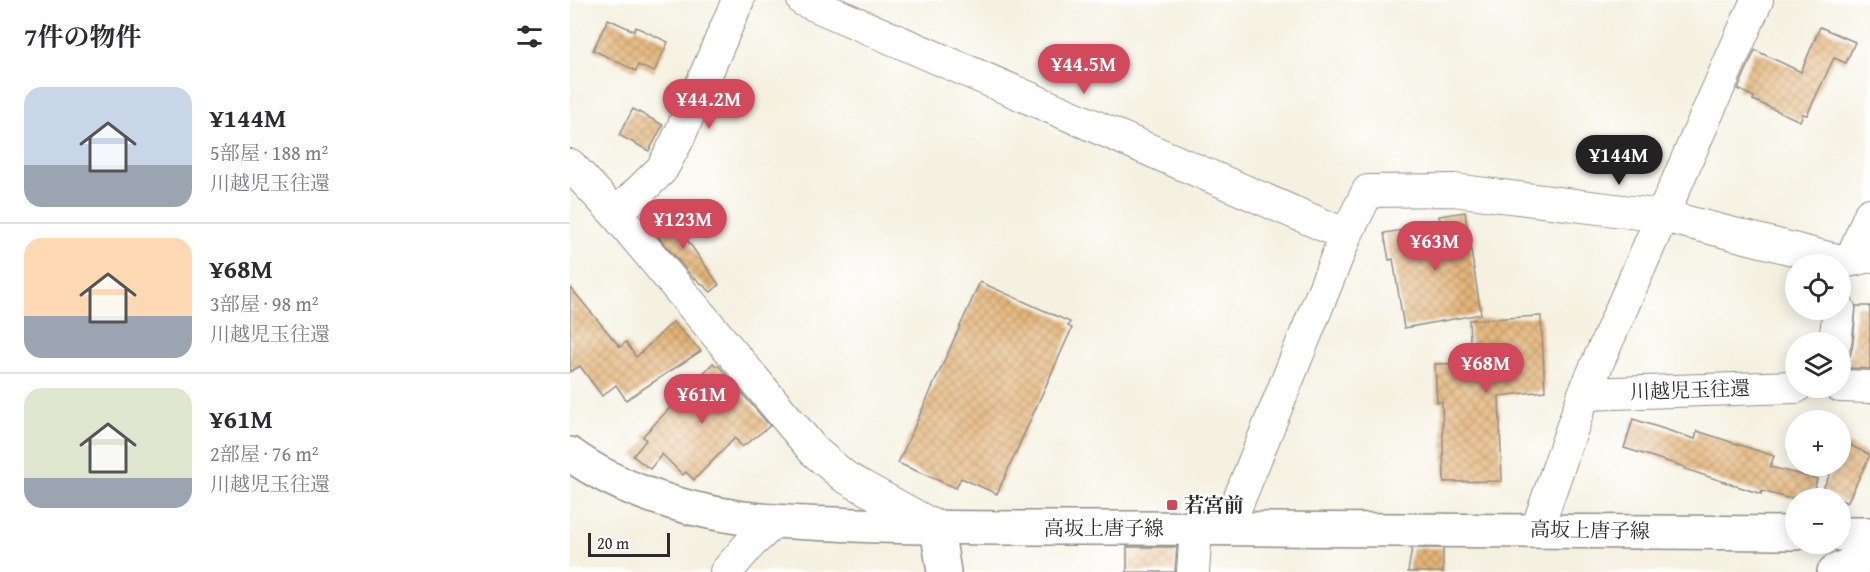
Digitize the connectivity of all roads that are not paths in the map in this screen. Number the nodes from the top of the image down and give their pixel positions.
1 (738, 0) edge
2 (803, 0) edge
3 (1757, 0) edge
4 (570, 165) edge
5 (616, 214) junction
6 (1870, 214) edge
7 (1663, 216) junction
8 (1346, 235) junction
9 (1855, 259) edge
10 (1851, 386) edge
11 (1785, 387) edge
12 (1870, 387) edge
13 (1584, 394) junction
14 (570, 454) edge
15 (774, 522) junction
16 (938, 528) junction
17 (1211, 529) junction
18 (1537, 529) junction
19 (1785, 533) edge
20 (1851, 534) edge
21 (1870, 534) edge
22 (1870, 555) edge
23 (726, 572) edge
24 (944, 572) edge
25 (1193, 572) edge
26 (1834, 572) edge

1 - 5 street
2 - 8 street
3 - 7 street
4 - 5 street
5 - 16 street
6 - 9 street
7 - 8 street
7 - 9 street
7 - 13 street
8 - 17 street
10 - 12 street
11 - 13 street, 川越児玉往還
13 - 18 street
14 - 15 main road, 高坂上唐子線
15 - 16 main road, 高坂上唐子線
15 - 23 street
16 - 17 main road, 高坂上唐子線
16 - 24 main road
17 - 18 main road, 高坂上唐子線
17 - 25 street
18 - 19 main road, 高坂上唐子線
20 - 21 main road
22 - 26 main road

